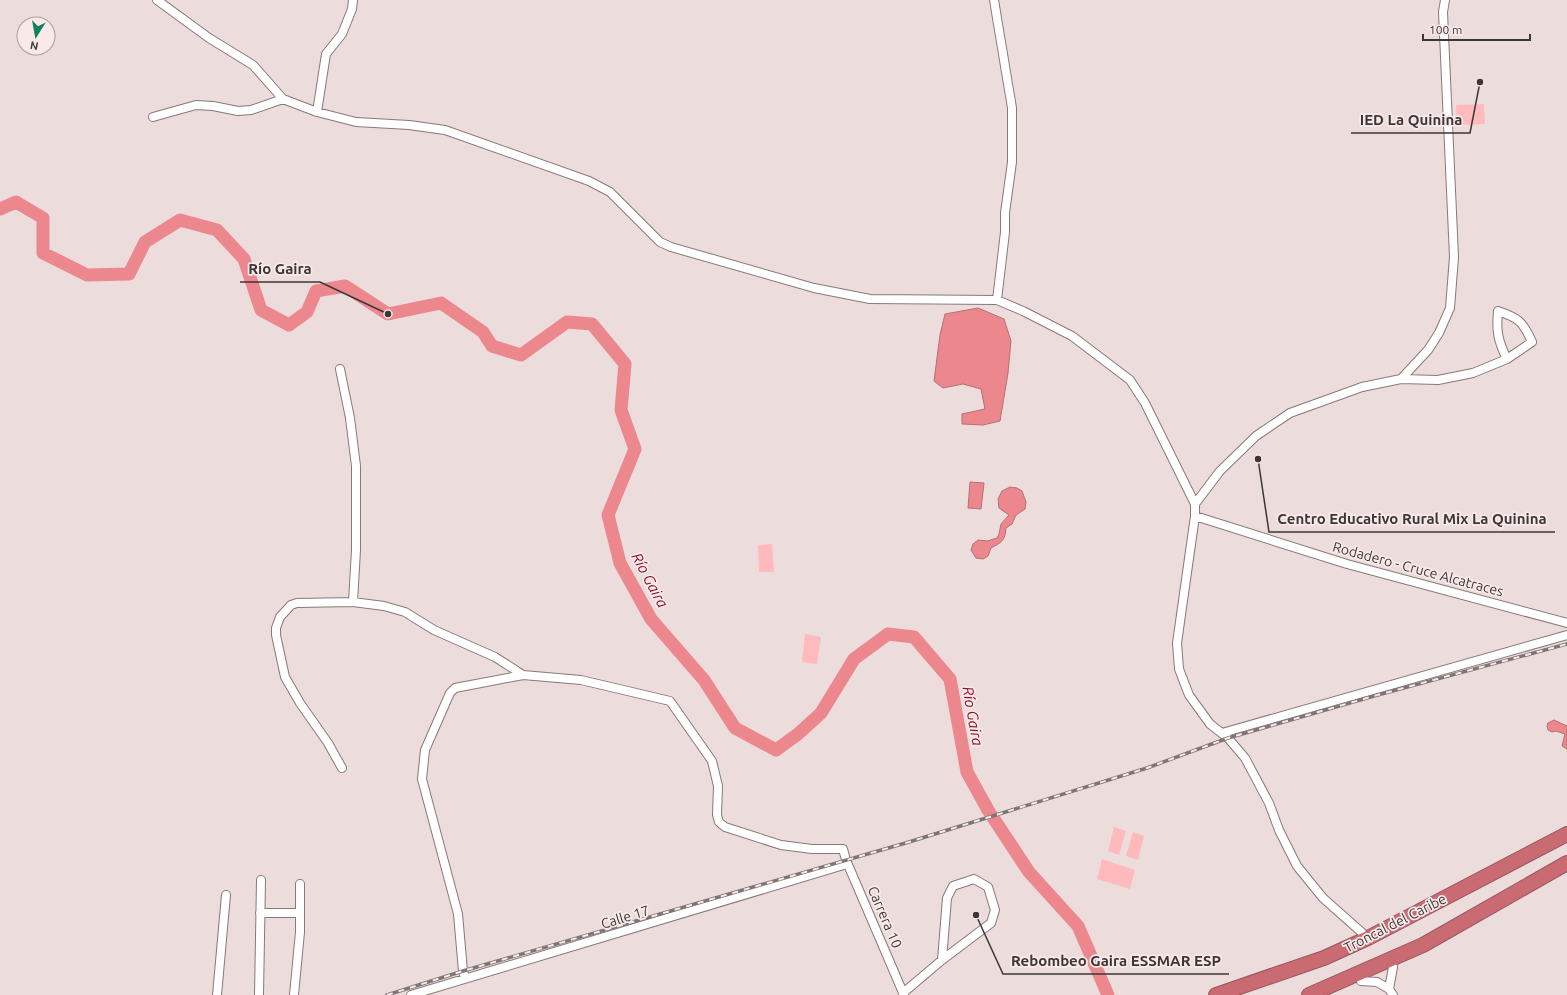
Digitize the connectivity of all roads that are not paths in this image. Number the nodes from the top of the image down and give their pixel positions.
1 (157, 0) edge
2 (353, 0) edge
3 (994, 0) edge
4 (1445, 0) edge
5 (283, 99) junction
6 (317, 112) junction
7 (153, 117) dead end
8 (997, 300) junction
9 (1507, 359) junction
10 (340, 369) dead end
11 (1402, 379) junction
12 (1195, 504) junction
13 (1195, 516) junction
14 (353, 602) junction
15 (1567, 622) edge
16 (1567, 635) edge
17 (523, 675) junction
18 (1222, 733) junction
19 (342, 768) dead end
20 (1567, 834) edge
21 (1567, 863) edge
22 (847, 864) junction
23 (261, 880) dead end
24 (300, 884) dead end
25 (226, 894) dead end
26 (260, 913) junction
27 (300, 913) junction
28 (1463, 922) junction
29 (1368, 938) junction
30 (942, 960) junction
31 (1393, 967) junction
32 (465, 978) junction
33 (1361, 981) junction
34 (1391, 992) edge
35 (904, 994) edge
36 (1221, 994) edge
37 (217, 995) edge
38 (259, 995) edge
39 (294, 995) edge
40 (411, 995) edge
41 (1309, 995) edge
42 (1322, 995) edge

1 - 5 street
2 - 6 street
3 - 8 street
4 - 11 street
5 - 6 street
5 - 7 street
6 - 8 street
8 - 12 street
9 - 9 street
9 - 11 street
10 - 14 street
11 - 12 street
12 - 13 street
13 - 15 street, Rodadero - Cruce Alcatraces
13 - 18 street
14 - 17 street
14 - 19 street
16 - 18 street
17 - 22 street, Carrera 10
17 - 32 street
18 - 29 street
20 - 29 highway, Troncal del Caribe
21 - 28 highway, Troncal del Caribe
22 - 32 street, Calle 17
22 - 35 street, Carrera 10
23 - 26 street
24 - 27 street
25 - 37 street
26 - 27 street
26 - 38 street
27 - 39 street
28 - 31 highway
28 - 41 highway, Troncal del Caribe
29 - 36 highway, Troncal del Caribe
30 - 30 street
30 - 35 street
31 - 33 highway
31 - 34 street
32 - 40 street, Calle 17
33 - 34 street
33 - 42 highway

